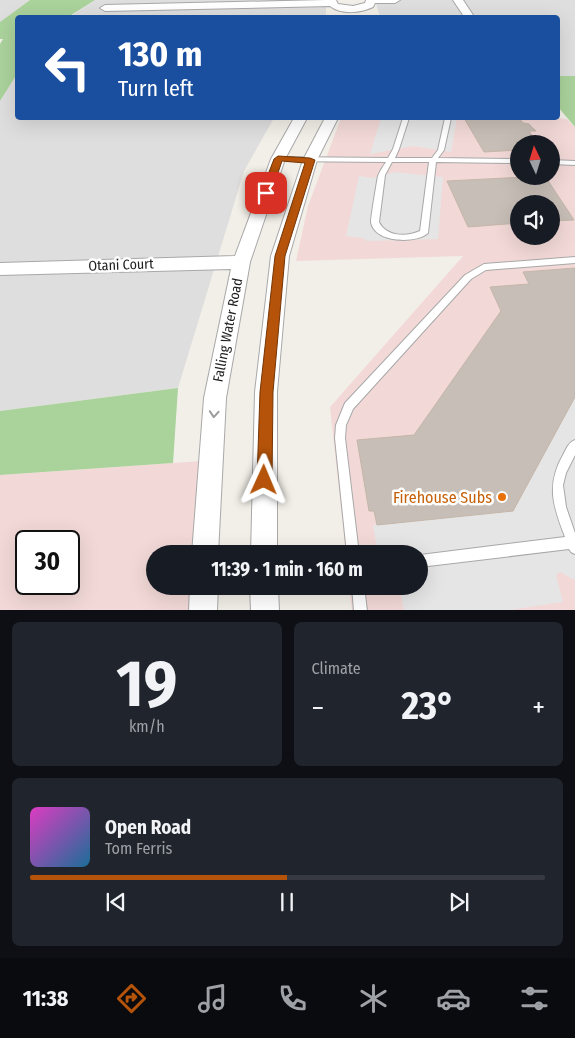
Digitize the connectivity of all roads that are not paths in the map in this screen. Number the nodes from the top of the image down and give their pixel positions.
1 (371, 0) edge
2 (395, 0) edge
3 (458, 0) edge
4 (336, 7) edge
5 (105, 8) dead end
6 (362, 13) edge
7 (468, 15) edge
8 (299, 120) edge
9 (330, 120) edge
10 (405, 120) edge
11 (448, 120) edge
12 (278, 159) junction
13 (310, 160) junction
14 (389, 160) junction
15 (433, 161) junction
16 (510, 161) edge
17 (560, 162) edge
18 (575, 163) edge
19 (575, 260) edge
20 (241, 262) junction
21 (0, 269) edge
22 (575, 445) edge
23 (206, 545) edge
24 (264, 545) edge
25 (352, 545) edge
26 (574, 545) edge
27 (428, 560) edge
28 (204, 595) edge
29 (264, 595) edge
30 (359, 595) edge
31 (203, 610) edge
32 (265, 610) edge
33 (361, 610) edge

1 - 2 street
1 - 6 street
3 - 7 street
4 - 5 street
4 - 6 street
8 - 12 street, Falling Water Road
9 - 13 street
10 - 14 lane
11 - 15 lane
12 - 13 lane
12 - 20 street, Falling Water Road
13 - 14 lane
13 - 24 street
14 - 15 lane
14 - 15 lane
15 - 16 lane
17 - 18 lane
19 - 25 lane
20 - 21 street, Otani Court
20 -> 23 street, Falling Water Road
22 - 26 lane
26 - 27 lane
28 - 31 street
29 - 32 street
30 - 33 lane

